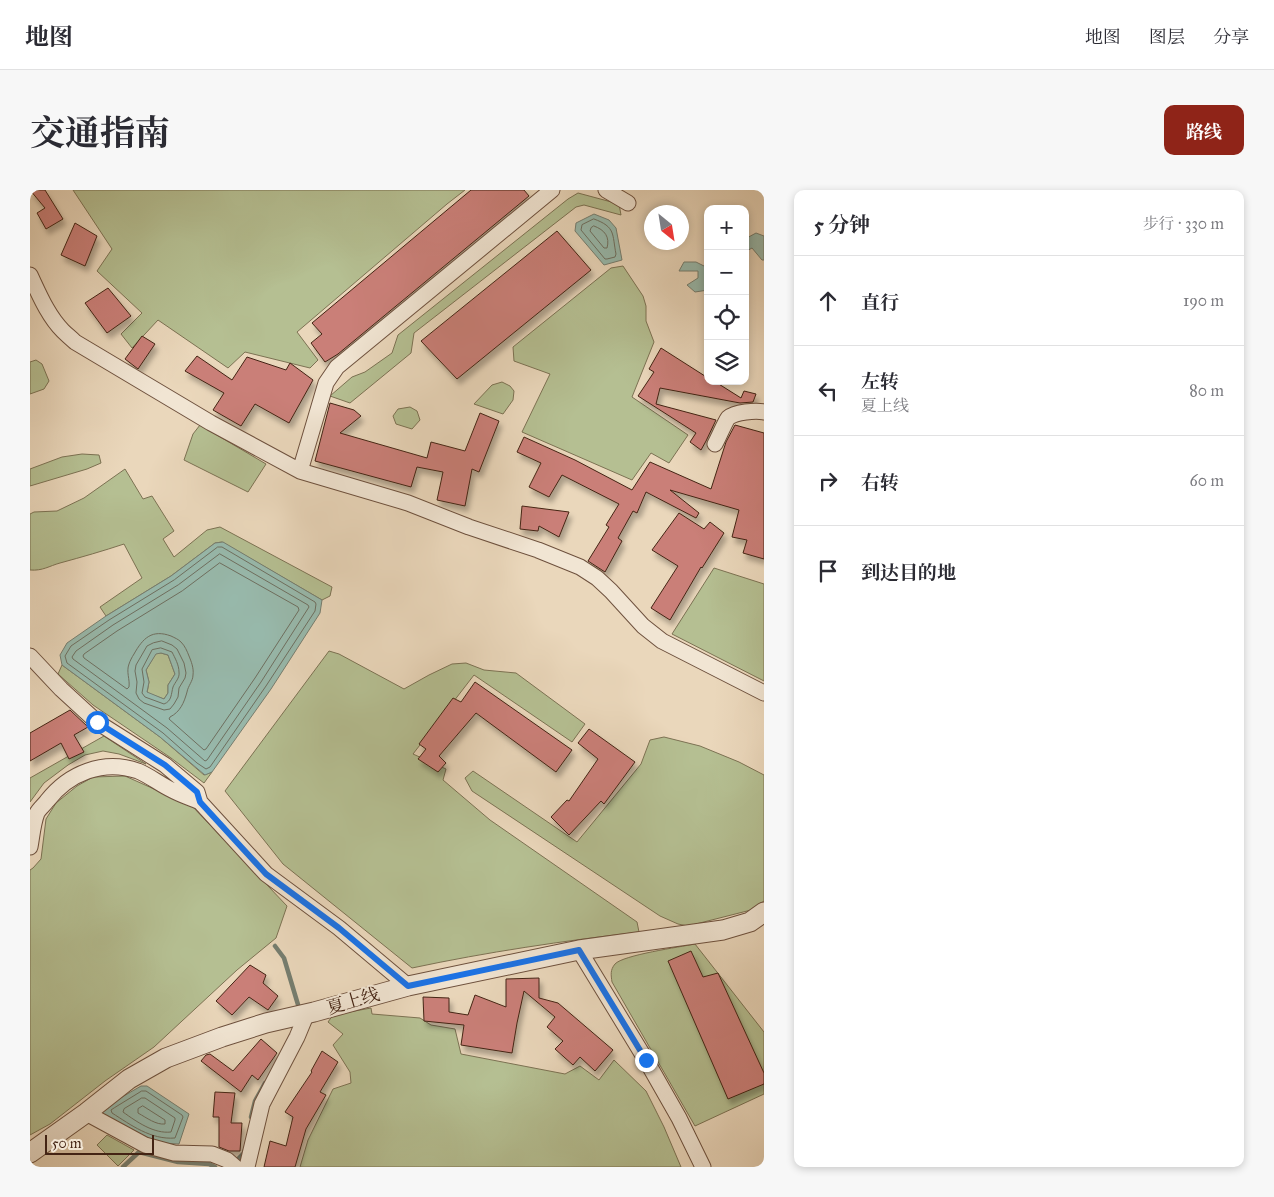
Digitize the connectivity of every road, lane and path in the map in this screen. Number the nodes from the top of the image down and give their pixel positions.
1 (552, 190) edge
2 (606, 190) edge
3 (628, 203) dead end
4 (30, 275) edge
5 (764, 412) edge
6 (715, 444) dead end
7 (300, 471) junction
8 (30, 656) edge
9 (764, 694) edge
10 (200, 802) junction
11 (30, 847) edge
12 (764, 912) edge
13 (579, 950) junction
14 (408, 986) junction
15 (307, 1014) junction
16 (86, 1113) junction
17 (30, 1154) edge
18 (235, 1167) edge
19 (247, 1167) edge
20 (702, 1167) edge

1 - 7 street
2 - 3 street
4 - 7 street
5 - 6 street
7 - 9 street
8 - 10 street
10 - 11 street
10 - 14 street
12 - 13 street, 夏上线
13 - 14 street, 夏上线
13 - 20 street
14 - 15 street, 夏上线
15 - 16 street, 夏上线
15 - 19 street
16 - 17 street, 夏上线
16 - 18 street

